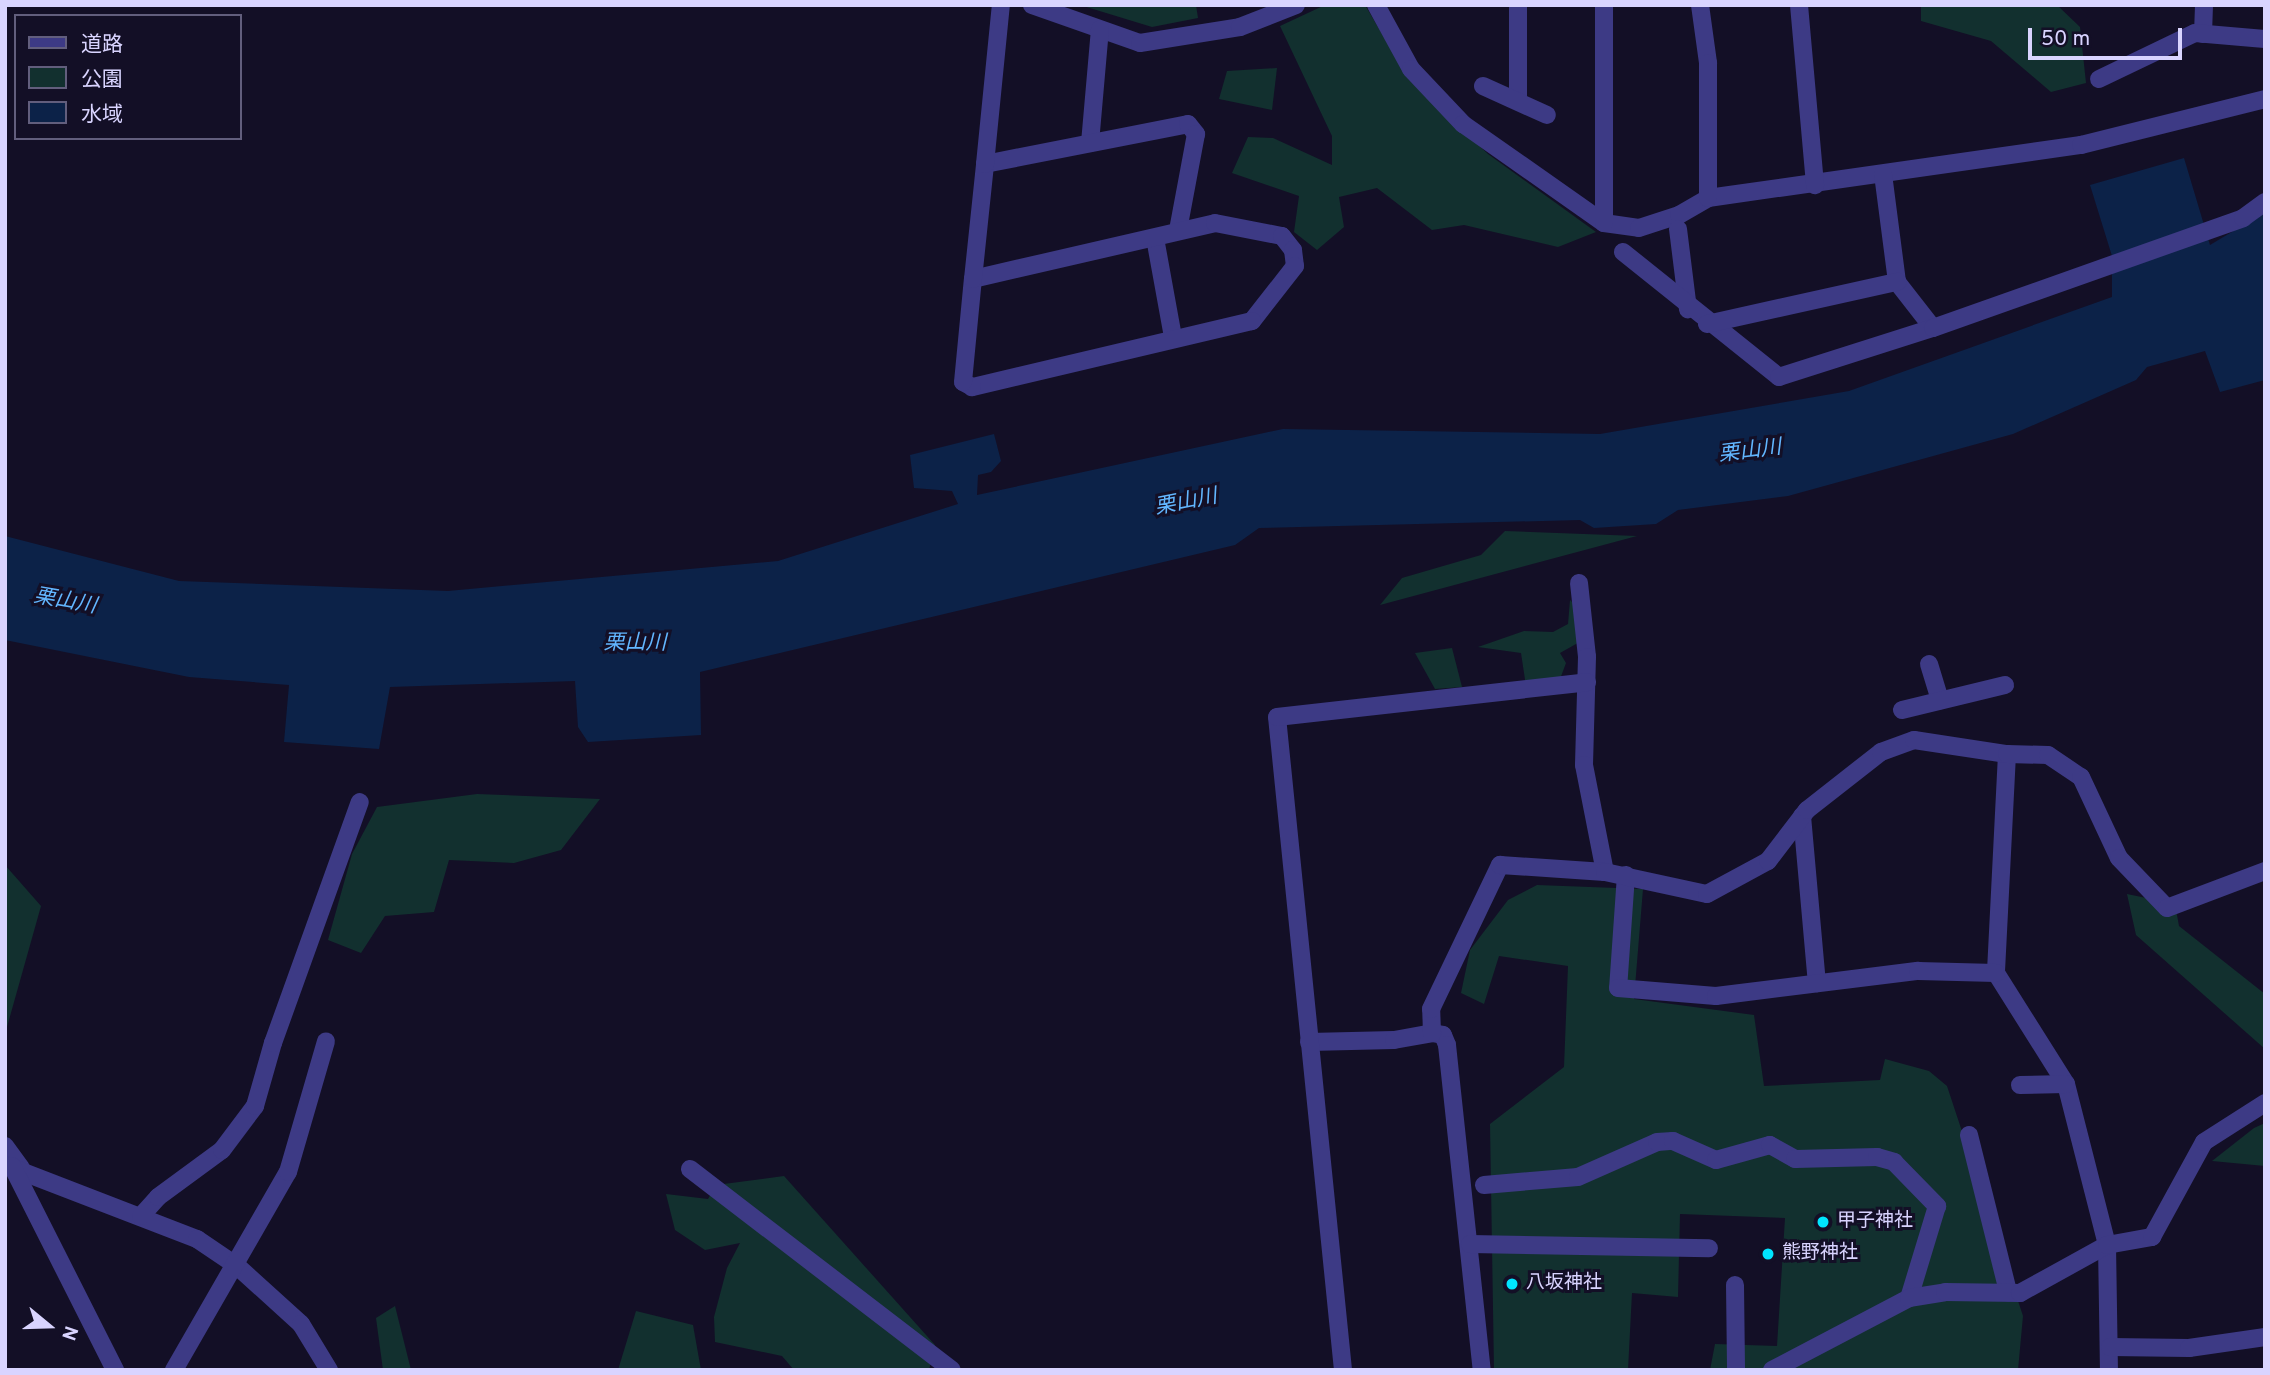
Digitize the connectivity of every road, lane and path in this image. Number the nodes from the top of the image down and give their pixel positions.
1 (1001, 5) edge
2 (1032, 5) edge
3 (1296, 5) edge
4 (1376, 5) edge
5 (1518, 5) edge
6 (1604, 5) edge
7 (1700, 5) edge
8 (1799, 5) edge
9 (2204, 5) edge
10 (1100, 29) junction
11 (2203, 34) junction
12 (2265, 39) edge
13 (2099, 79) dead end
14 (1483, 86) dead end
15 (2265, 100) edge
16 (1518, 101) junction
17 (1547, 115) dead end
18 (1090, 143) junction
19 (985, 164) junction
20 (1884, 174) junction
21 (1815, 185) junction
22 (1708, 198) junction
23 (2265, 202) edge
24 (1604, 223) junction
25 (1678, 229) dead end
26 (1178, 230) junction
27 (1155, 238) junction
28 (1623, 253) dead end
29 (973, 279) junction
30 (1897, 282) junction
31 (1688, 309) junction
32 (1707, 324) junction
33 (1933, 328) junction
34 (1173, 337) junction
35 (1579, 583) dead end
36 (1929, 664) dead end
37 (1587, 682) junction
38 (2005, 685) dead end
39 (1941, 700) junction
40 (1902, 710) dead end
41 (2007, 754) junction
42 (360, 802) dead end
43 (1802, 816) junction
44 (2265, 870) edge
45 (1605, 872) junction
46 (1626, 875) junction
47 (1996, 973) junction
48 (1817, 983) junction
49 (1432, 1033) junction
50 (326, 1041) dead end
51 (1309, 1042) junction
52 (2020, 1084) dead end
53 (2066, 1084) junction
54 (2265, 1103) edge
55 (1969, 1135) dead end
56 (5, 1146) edge
57 (13, 1166) edge
58 (690, 1168) dead end
59 (1484, 1185) dead end
60 (141, 1216) junction
61 (1470, 1244) junction
62 (2108, 1245) junction
63 (1709, 1248) dead end
64 (237, 1266) junction
65 (1735, 1285) dead end
66 (2008, 1292) junction
67 (1909, 1298) junction
68 (2265, 1338) edge
69 (2110, 1347) junction
70 (115, 1370) edge
71 (174, 1370) edge
72 (329, 1370) edge
73 (952, 1370) edge
74 (1343, 1370) edge
75 (1482, 1370) edge
76 (1736, 1370) edge
77 (1772, 1370) edge
78 (2109, 1370) edge

1 - 19 street
2 - 10 street
3 - 10 street
4 - 24 street
5 - 16 street
6 - 24 street
7 - 22 street
8 - 21 street
9 - 11 street
10 - 18 street
11 - 12 street
11 - 13 street
14 - 16 street
15 - 20 street
16 - 17 street
18 - 19 street
18 - 26 street
19 - 29 street
20 - 21 street
20 - 30 street
21 - 22 street
22 - 24 street
23 - 33 street
25 - 31 street
26 - 27 street
26 - 34 street
27 - 29 street
27 - 34 street
28 - 31 street
29 - 34 street
30 - 32 street
30 - 33 street
31 - 32 street
32 - 33 street
35 - 37 street
36 - 39 street
37 - 45 street
37 - 51 street
38 - 39 street
39 - 40 street
41 - 43 street
41 - 44 street
41 - 47 street
42 - 60 street
43 - 46 street
43 - 48 street
45 - 46 street
45 - 49 street
46 - 48 street
47 - 48 street
47 - 53 street
49 - 51 street
49 - 61 street
50 - 64 street
51 - 74 street
52 - 53 street
53 - 62 street
54 - 62 street
55 - 66 street
56 - 57 street
57 - 60 street
57 - 70 street
58 - 73 street
59 - 67 street
60 - 64 street
61 - 63 street
61 - 75 street
62 - 66 street
62 - 69 street
64 - 71 street
64 - 72 street
65 - 76 street
66 - 67 street
67 - 77 street
68 - 69 street
69 - 78 street

